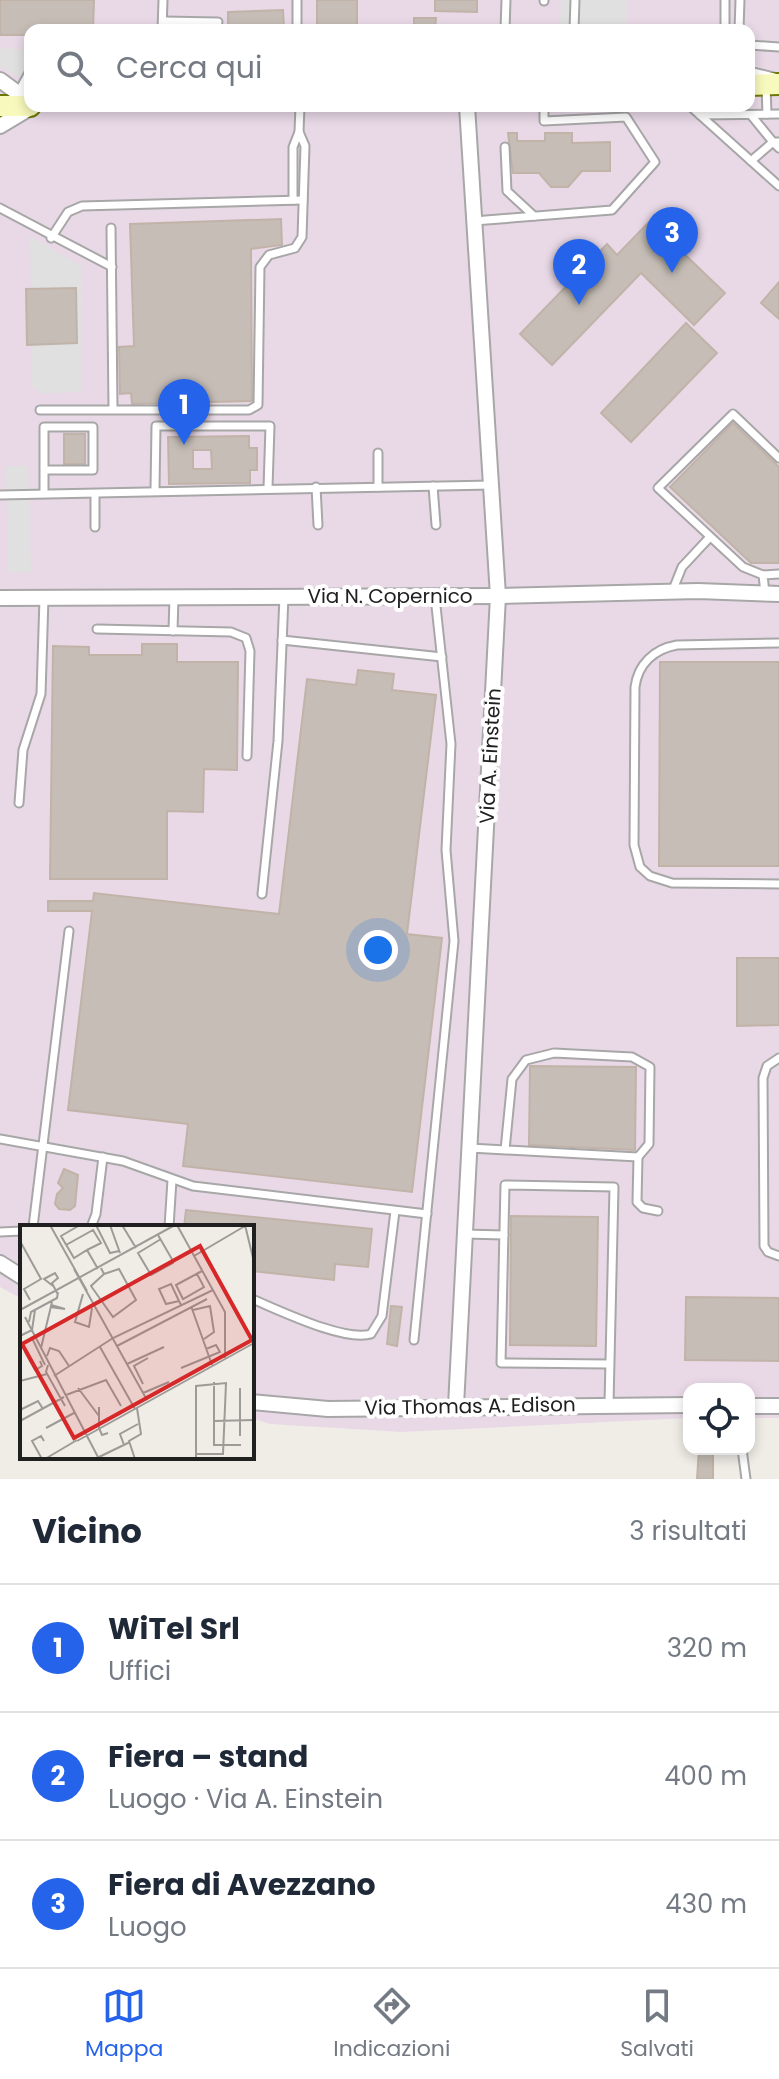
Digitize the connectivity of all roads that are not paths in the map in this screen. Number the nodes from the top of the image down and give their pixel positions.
1 (163, 0) edge
2 (297, 0) edge
3 (506, 0) edge
4 (575, 0) edge
5 (725, 0) edge
6 (740, 0) edge
7 (218, 22) dead end
8 (163, 24) edge
9 (181, 24) edge
10 (297, 24) edge
11 (505, 24) edge
12 (574, 24) edge
13 (725, 24) edge
14 (739, 24) edge
15 (755, 45) edge
16 (779, 47) edge
17 (0, 80) edge
18 (768, 83) edge
19 (20, 100) edge
20 (300, 112) edge
21 (467, 112) edge
22 (544, 112) edge
23 (697, 112) edge
24 (767, 114) junction
25 (779, 114) edge
26 (700, 115) junction
27 (751, 115) junction
28 (0, 126) edge
29 (299, 132) junction
30 (777, 144) edge
31 (505, 147) dead end
32 (751, 161) junction
33 (777, 180) edge
34 (293, 200) junction
35 (303, 200) junction
36 (0, 208) edge
37 (534, 216) junction
38 (474, 221) junction
39 (111, 228) dead end
40 (51, 238) junction
41 (112, 267) junction
42 (113, 408) junction
43 (40, 410) dead end
44 (378, 453) dead end
45 (779, 458) edge
46 (44, 470) junction
47 (492, 485) junction
48 (433, 486) junction
49 (316, 487) junction
50 (378, 487) junction
51 (268, 488) junction
52 (155, 489) junction
53 (44, 493) junction
54 (95, 494) junction
55 (0, 495) edge
56 (318, 525) dead end
57 (436, 525) dead end
58 (95, 527) dead end
59 (710, 537) junction
60 (779, 574) edge
61 (763, 575) junction
62 (672, 592) junction
63 (772, 593) edge
64 (284, 596) junction
65 (498, 596) junction
66 (174, 597) junction
67 (435, 597) junction
68 (0, 598) edge
69 (44, 598) junction
70 (97, 629) dead end
71 (173, 631) junction
72 (282, 640) junction
73 (779, 643) edge
74 (442, 657) junction
75 (247, 756) dead end
76 (19, 803) dead end
77 (779, 884) edge
78 (262, 894) dead end
79 (69, 931) dead end
80 (779, 1058) edge
81 (0, 1139) edge
82 (42, 1146) junction
83 (470, 1148) junction
84 (505, 1150) junction
85 (103, 1157) junction
86 (638, 1157) junction
87 (172, 1180) junction
88 (395, 1211) junction
89 (658, 1211) dead end
90 (427, 1214) junction
91 (33, 1225) edge
92 (92, 1225) edge
93 (169, 1225) edge
94 (20, 1231) edge
95 (0, 1232) edge
96 (465, 1234) junction
97 (504, 1235) junction
98 (779, 1256) edge
99 (0, 1263) edge
100 (20, 1276) edge
101 (254, 1300) edge
102 (414, 1340) dead end
103 (609, 1364) junction
104 (254, 1402) edge
105 (609, 1404) junction
106 (683, 1405) edge
107 (456, 1406) junction
108 (755, 1406) edge
109 (779, 1406) edge
110 (743, 1455) edge
111 (746, 1479) edge

1 - 8 lane
2 - 10 lane
3 - 11 lane
4 - 12 lane
5 - 13 lane
6 - 14 lane
7 - 9 lane
15 - 16 lane
17 - 19 street
18 - 24 lane
19 - 28 street
20 - 29 lane
21 - 38 street, Via A. Einstein
22 - 37 lane
23 - 26 lane
24 - 25 lane
24 - 27 lane
26 - 27 lane
26 - 32 lane
27 - 30 lane
29 - 34 lane
29 - 35 lane
30 - 32 lane
31 - 37 lane
32 - 33 lane
34 - 35 lane
34 - 40 lane
35 - 42 lane
36 - 40 lane
37 - 38 lane
38 - 47 street, Via A. Einstein
39 - 41 lane
40 - 41 lane
41 - 42 lane
42 - 43 lane
44 - 50 lane
45 - 59 lane
46 - 46 lane
46 - 53 lane
47 - 48 lane
47 - 65 street, Via A. Einstein
48 - 50 lane
48 - 57 lane
49 - 50 lane
49 - 51 lane
49 - 56 lane
51 - 52 lane
51 - 52 lane
52 - 54 lane
53 - 54 lane
53 - 55 lane
54 - 58 lane
59 - 61 lane
59 - 62 lane
60 - 61 lane
61 - 63 lane
62 - 63 street, Via N. Copernico
62 - 65 street, Via N. Copernico
64 - 66 street, Via N. Copernico
64 - 67 street, Via N. Copernico
64 - 72 lane
65 - 67 street, Via N. Copernico
65 - 83 street, Via A. Einstein
66 - 69 street, Via N. Copernico
66 - 71 lane
67 - 74 lane
68 - 69 street, Via N. Copernico
69 - 76 lane
70 - 71 lane
71 - 75 lane
72 - 74 lane
72 - 78 lane
73 - 77 lane
74 - 90 lane
79 - 82 lane
80 - 98 lane
81 - 82 lane
82 - 85 lane
82 - 91 lane
83 - 84 lane
83 - 96 street, Via A. Einstein
84 - 86 lane
84 - 86 lane
85 - 87 lane
85 - 92 lane
86 - 89 lane
87 - 88 lane
87 - 93 lane
88 - 90 lane
88 - 101 lane
90 - 102 lane
94 - 95 lane
96 - 97 lane
96 - 107 street, Via A. Einstein
97 - 103 lane
97 - 103 lane
99 - 100 street
103 - 105 lane
104 - 107 street, Via Thomas A. Edison
105 - 106 street, Via Thomas A. Edison
105 - 107 street, Via Thomas A. Edison
108 - 109 street
110 - 111 lane

